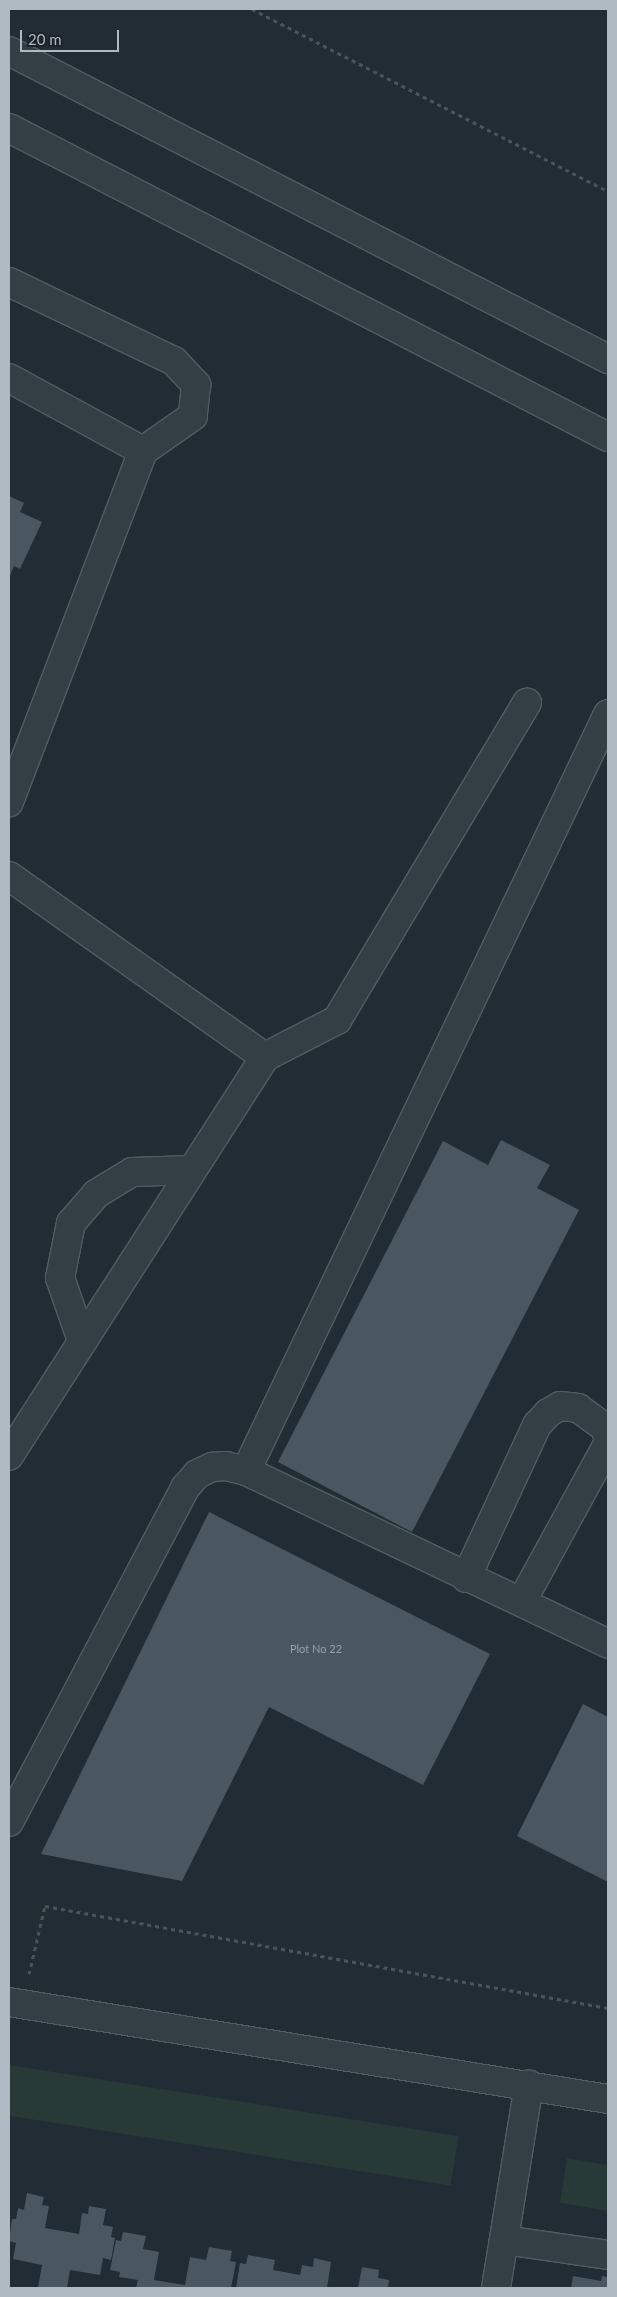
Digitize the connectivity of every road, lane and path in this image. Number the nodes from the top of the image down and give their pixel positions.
1 (252, 9) edge
2 (9, 51) edge
3 (9, 128) edge
4 (608, 191) edge
5 (9, 282) edge
6 (608, 359) edge
7 (9, 378) edge
8 (608, 436) edge
9 (143, 451) junction
10 (527, 702) dead end
11 (608, 714) edge
12 (9, 802) edge
13 (9, 876) edge
14 (265, 1056) junction
15 (192, 1170) junction
16 (82, 1341) junction
17 (608, 1438) edge
18 (608, 1444) edge
19 (9, 1456) edge
20 (246, 1471) junction
21 (466, 1578) junction
22 (522, 1601) junction
23 (608, 1644) edge
24 (9, 1822) edge
25 (15, 2004) edge
26 (608, 2008) edge
27 (529, 2085) junction
28 (608, 2099) edge
29 (504, 2240) junction
30 (608, 2255) edge
31 (496, 2288) edge

1 - 4 path
2 - 6 street
3 - 8 street
5 - 9 street
7 - 9 street
9 - 12 street
10 - 14 street
11 - 20 street
13 - 14 street
14 - 15 street
15 - 16 street
15 - 16 street
16 - 19 street
17 - 21 street
18 - 22 street
20 - 21 street
20 - 24 street
21 - 22 street
22 - 23 street
25 - 26 path
25 - 27 street
27 - 28 street
27 - 29 street
29 - 30 street
29 - 31 street

